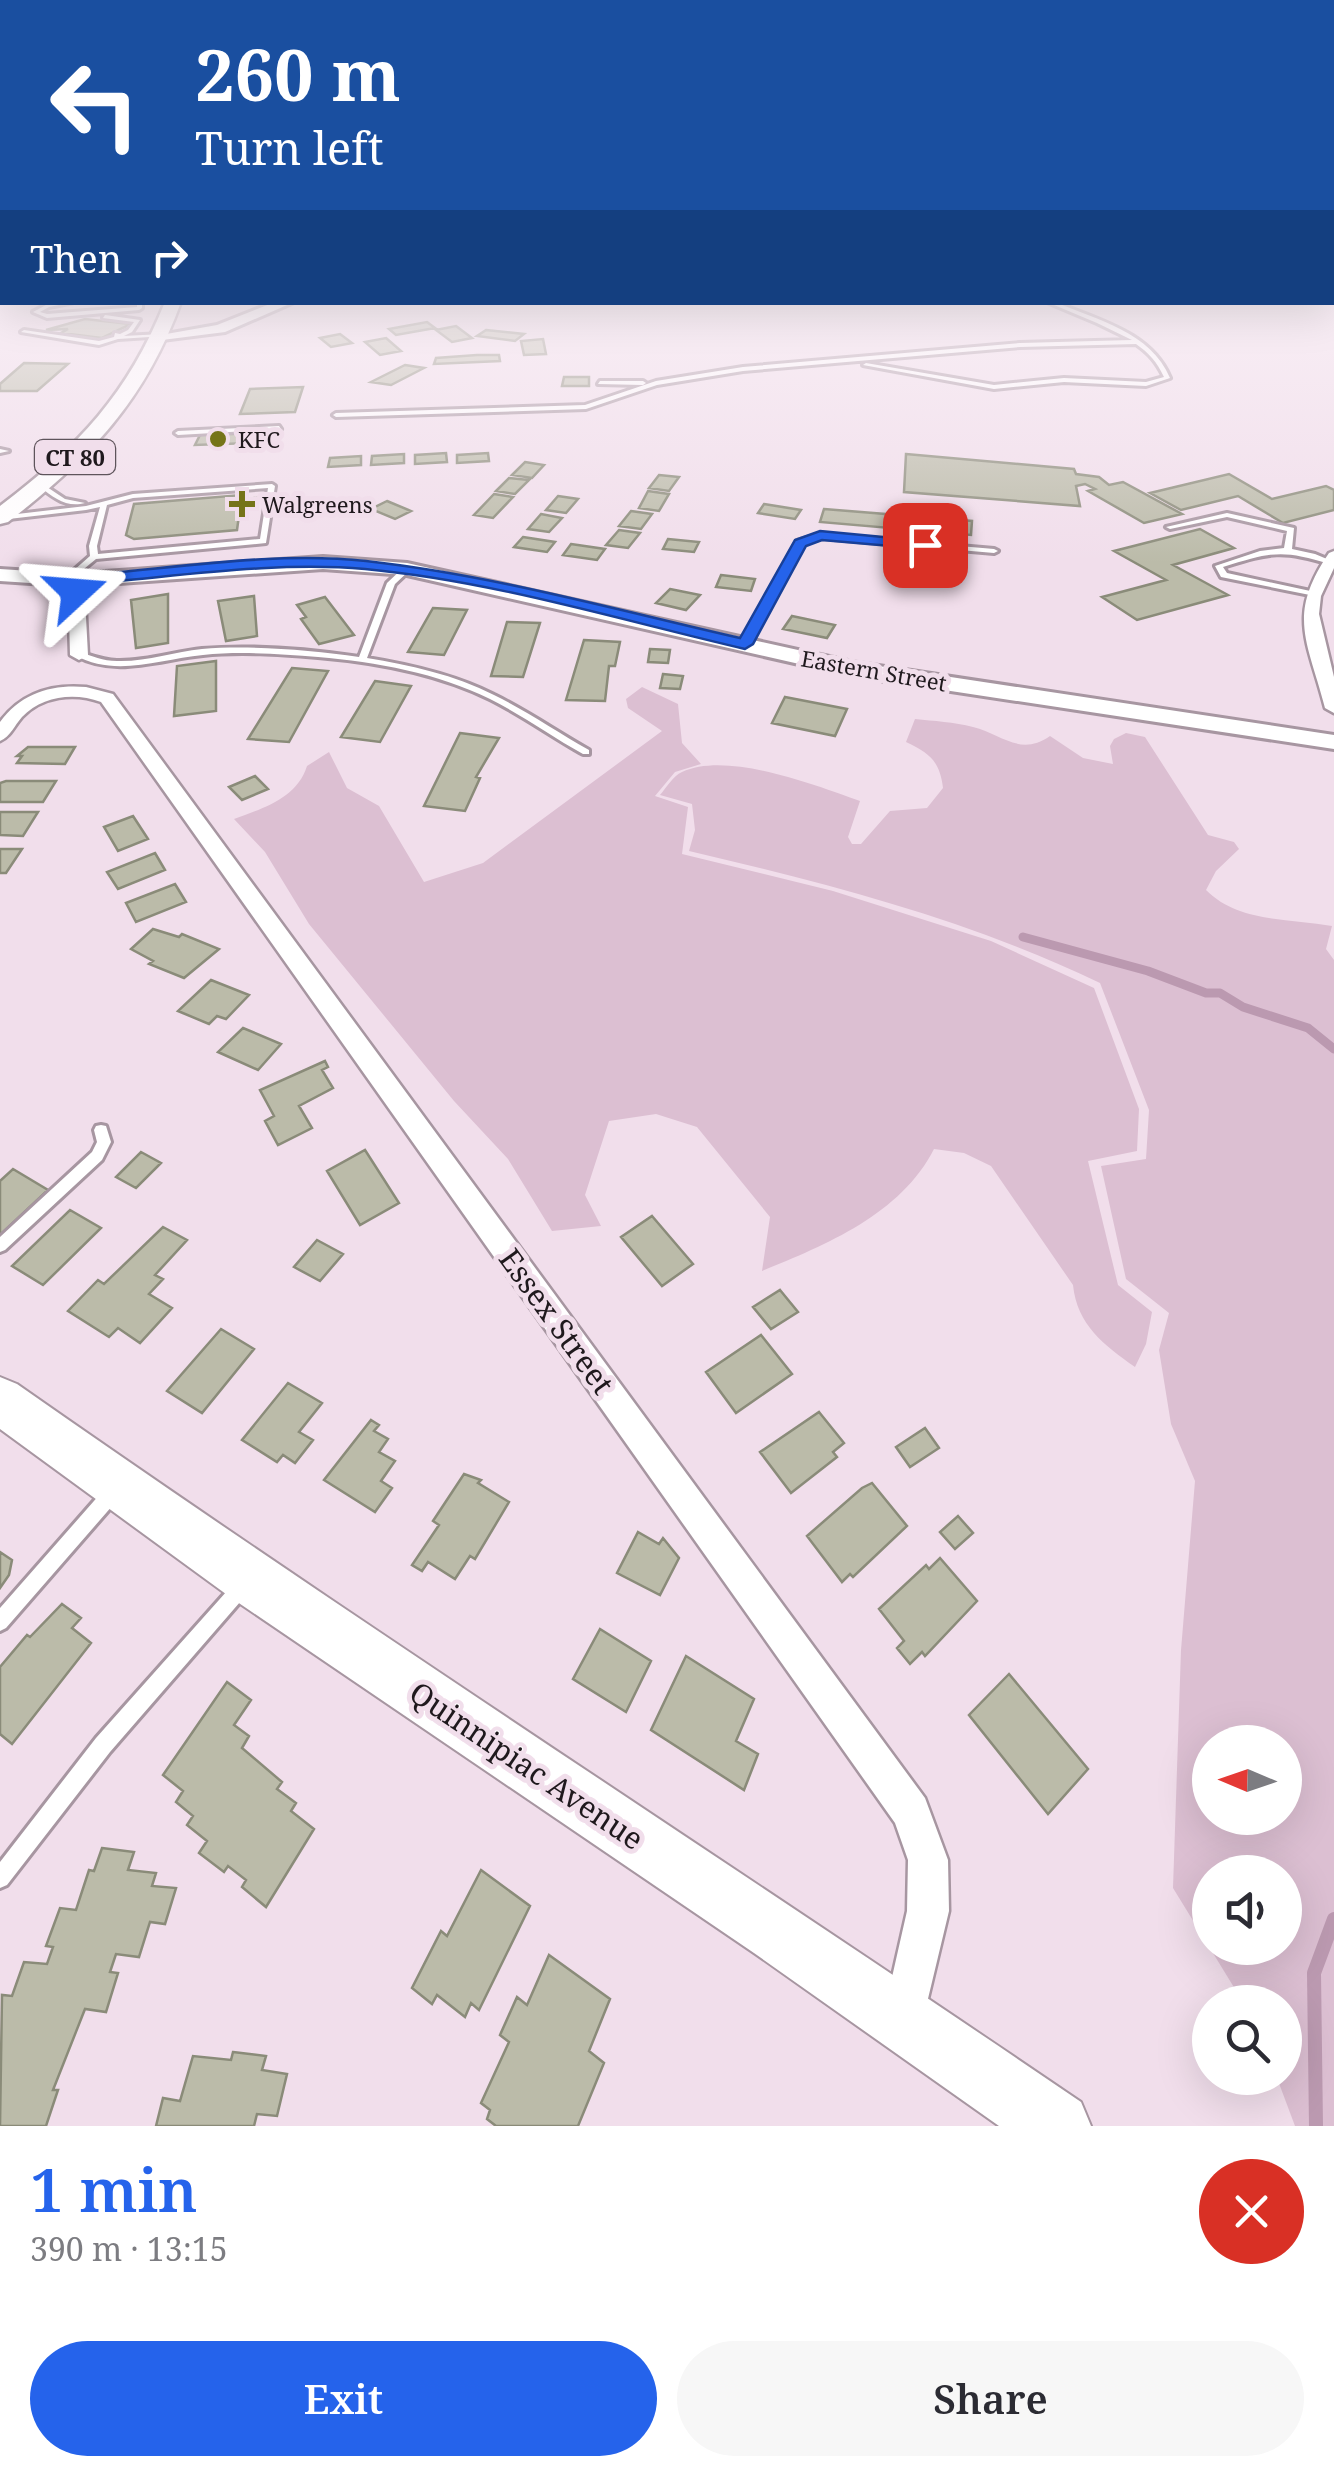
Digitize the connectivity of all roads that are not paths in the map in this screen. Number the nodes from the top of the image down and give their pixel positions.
1 (144, 365) edge
2 (795, 365) edge
3 (868, 365) edge
4 (1162, 365) edge
5 (600, 383) dead end
6 (656, 383) junction
7 (336, 415) dead end
8 (279, 428) dead end
9 (178, 433) dead end
10 (42, 486) junction
11 (104, 504) junction
12 (0, 518) edge
13 (1170, 528) dead end
14 (1288, 550) junction
15 (994, 551) dead end
16 (94, 557) junction
17 (1332, 559) edge
18 (406, 569) junction
19 (0, 575) edge
20 (72, 580) junction
21 (1312, 594) junction
22 (745, 644) junction
23 (79, 655) joint
24 (362, 659) junction
25 (1334, 708) edge
26 (0, 735) edge
27 (1334, 742) edge
28 (586, 752) dead end
29 (101, 1130) dead end
30 (0, 1246) edge
31 (0, 1400) edge
32 (119, 1485) junction
33 (250, 1578) junction
34 (0, 1622) edge
35 (0, 1878) edge
36 (904, 2022) junction
37 (1058, 2126) edge

1 - 10 main road, CT 80
2 - 6 lane
3 - 4 lane
5 - 6 lane
6 - 7 lane
8 - 9 lane
10 - 11 lane
10 - 12 main road, CT 80
11 - 12 lane
11 - 16 lane
11 - 16 lane
13 - 14 lane
14 - 17 lane
14 - 21 lane
15 - 22 lane
16 - 20 lane
17 - 21 street
18 - 20 street, Eastern Street
18 - 22 street, Eastern Street
18 - 24 lane
19 - 20 street, Eastern Street
20 - 23 street
21 - 25 street
22 - 27 street, Eastern Street
23 - 24 lane
24 - 28 lane
26 - 36 street, Essex Street
29 - 30 lane
31 - 32 main road, Quinnipiac Avenue
32 - 33 main road, Quinnipiac Avenue
32 - 34 lane
33 - 35 lane
33 - 36 main road, Quinnipiac Avenue
36 - 37 main road, Quinnipiac Avenue

